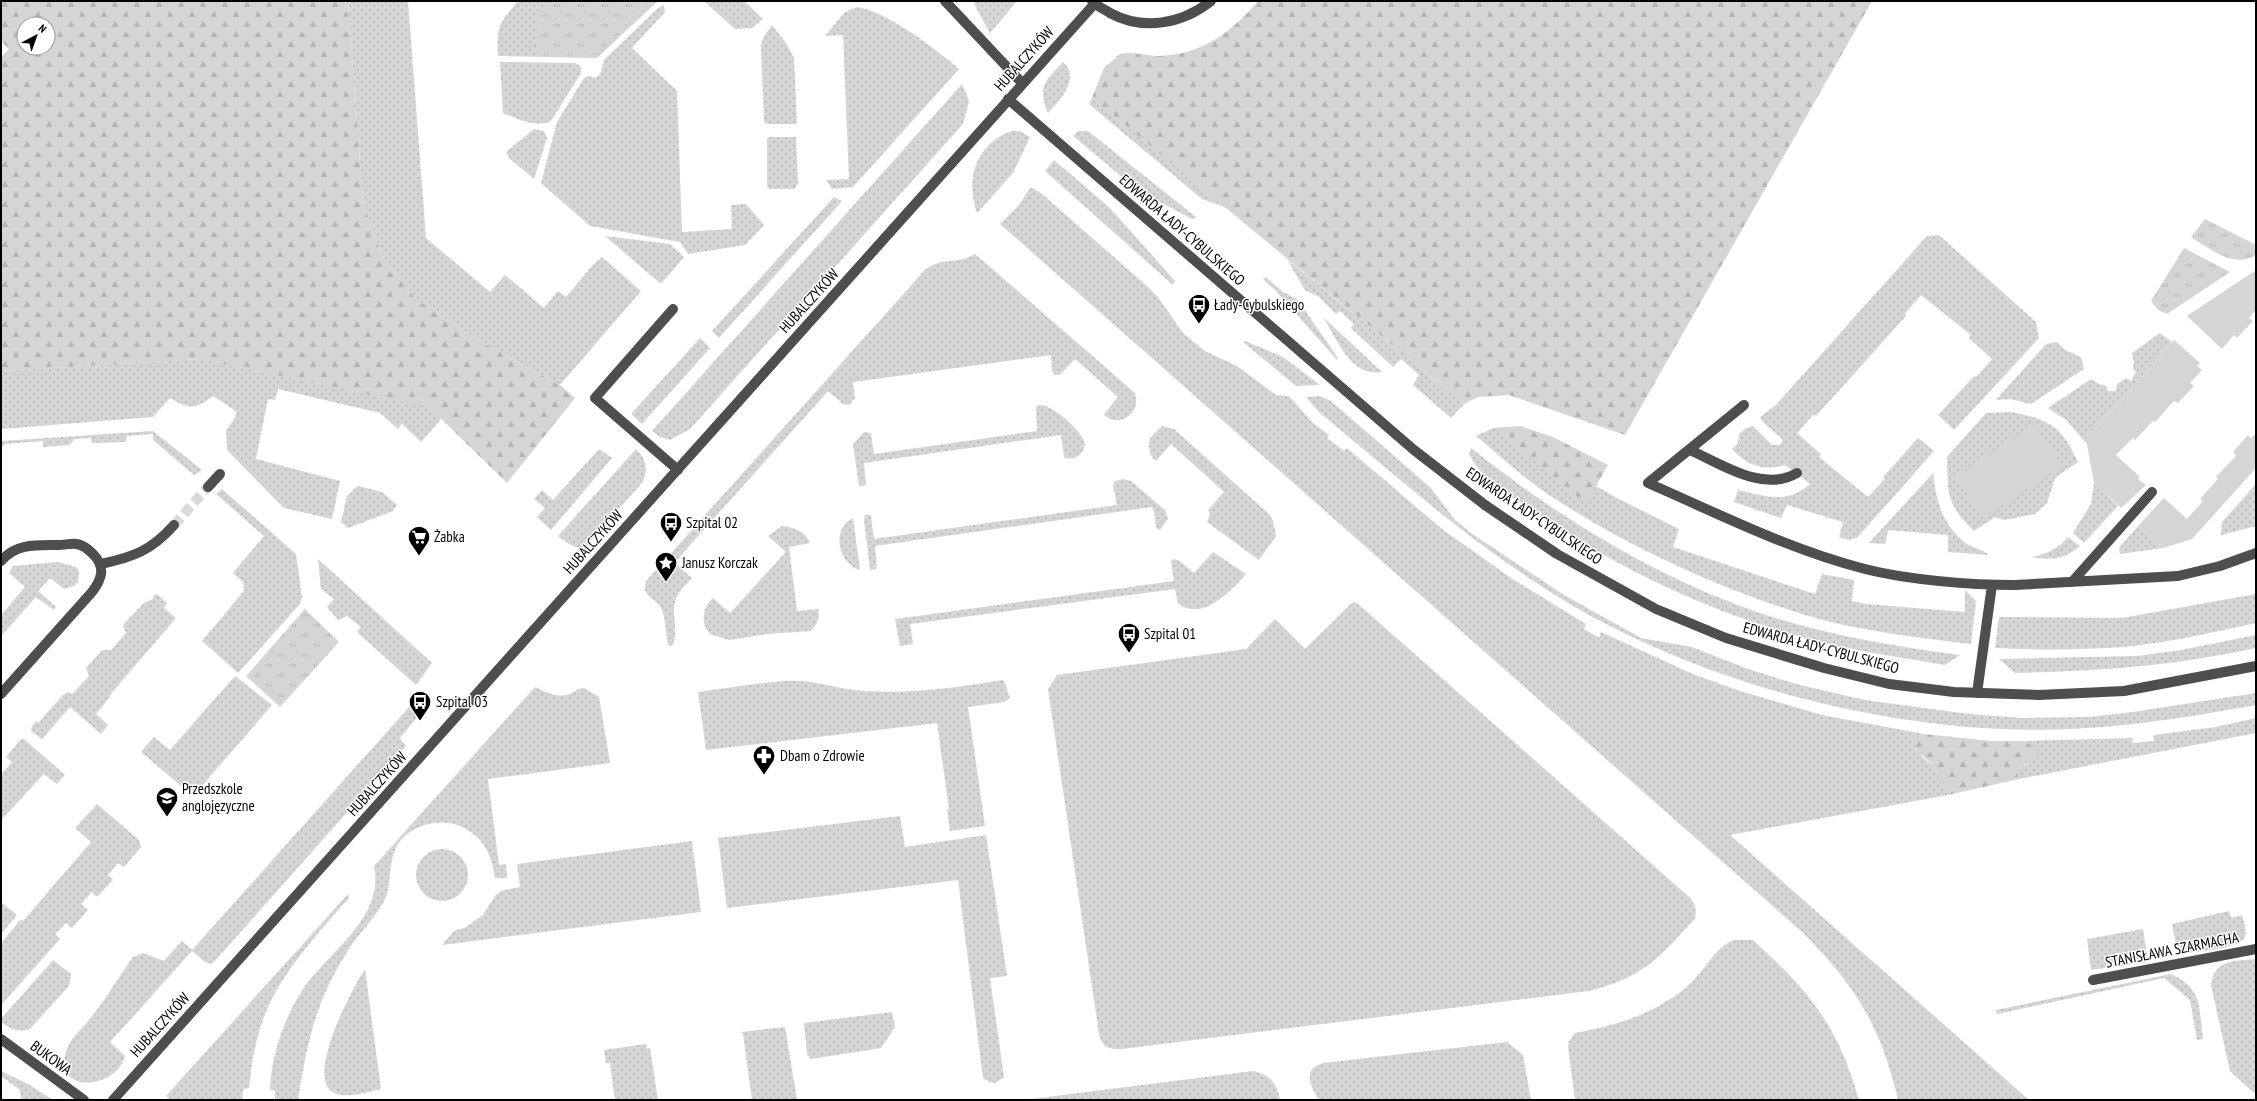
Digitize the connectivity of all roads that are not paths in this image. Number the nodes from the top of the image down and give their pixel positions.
1 (946, 1) edge
2 (1211, 1) edge
3 (1094, 2) edge
4 (1022, 83) junction
5 (1008, 99) junction
6 (673, 309) dead end
7 (1744, 405) dead end
8 (1690, 450) junction
9 (678, 470) junction
10 (1797, 473) dead end
11 (220, 474) dead end
12 (208, 487) tunnel mouth
13 (2152, 492) dead end
14 (174, 525) tunnel mouth
15 (2256, 553) edge
16 (1, 561) edge
17 (101, 564) junction
18 (2072, 582) junction
19 (1992, 585) junction
20 (2256, 666) edge
21 (1977, 693) junction
22 (1, 694) edge
23 (2256, 949) edge
24 (2093, 980) dead end
25 (1, 1040) edge
26 (84, 1100) edge
27 (113, 1100) edge

1 - 4 street
2 - 3 street, HUBALCZYKÓW
3 - 4 street, HUBALCZYKÓW
4 - 5 street, HUBALCZYKÓW
5 - 9 street, HUBALCZYKÓW
5 - 21 street, EDWARDA ŁADY-CYBULSKIEGO
6 - 9 street
7 - 8 street
8 - 10 street
8 - 19 street
9 - 27 street, HUBALCZYKÓW
11 - 12 street
13 - 18 street
14 - 17 street
15 - 18 street
16 - 17 street
17 - 22 street
18 - 19 street
19 - 21 street
20 - 21 street, EDWARDA ŁADY-CYBULSKIEGO
23 - 24 street, STANISŁAWA SZARMACHA
25 - 26 street, BUKOWA

